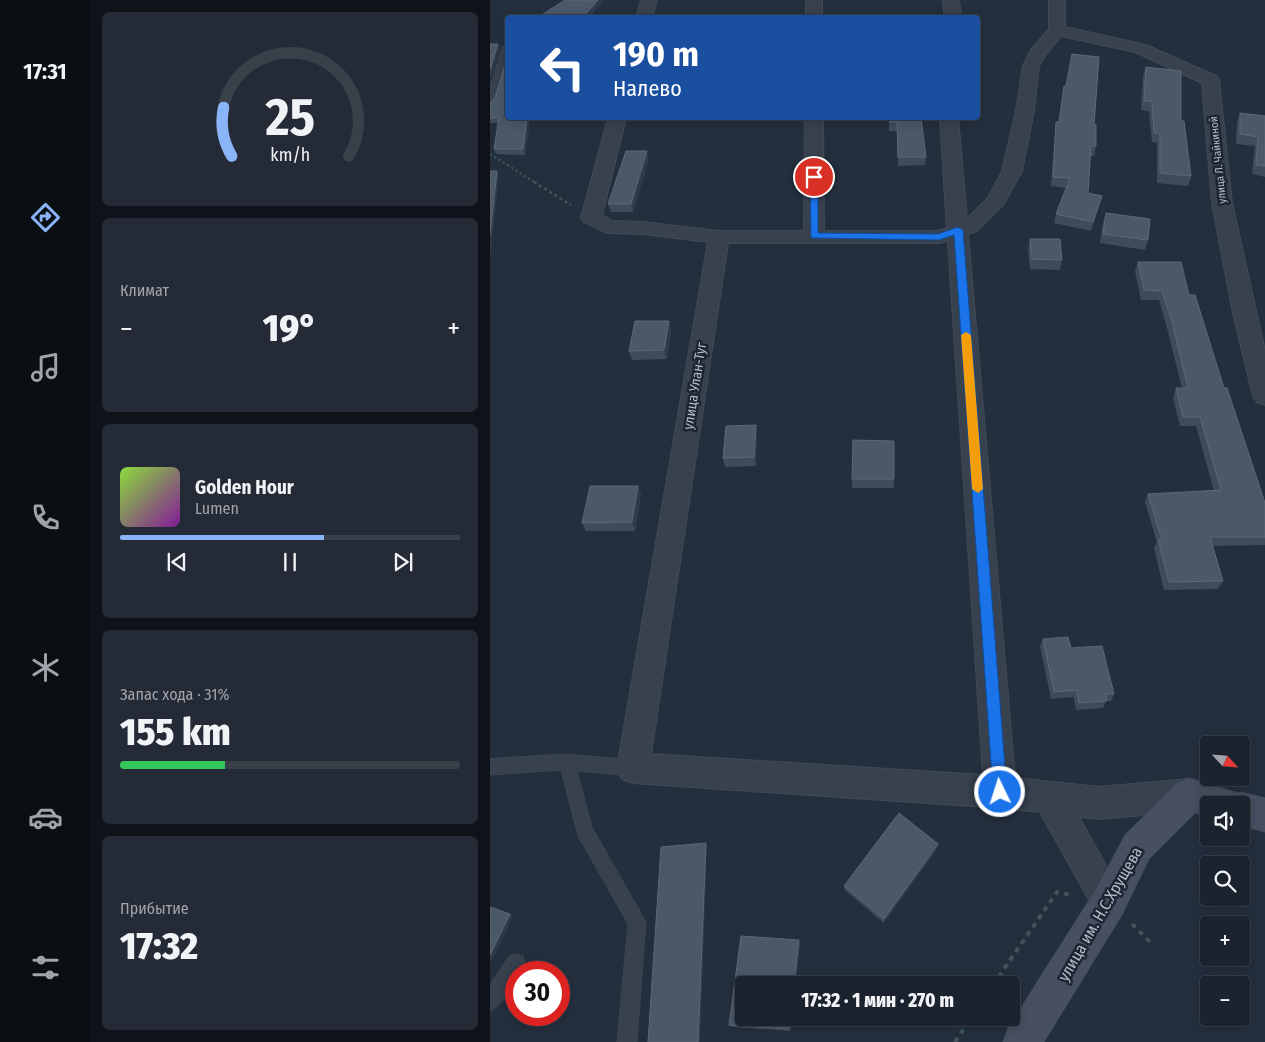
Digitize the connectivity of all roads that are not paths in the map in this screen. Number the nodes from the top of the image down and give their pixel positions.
1 (649, 0) edge
2 (814, 0) edge
3 (951, 0) edge
4 (1056, 0) edge
5 (645, 15) edge
6 (814, 15) edge
7 (954, 15) edge
8 (1058, 30) junction
9 (505, 51) edge
10 (490, 103) edge
11 (616, 120) edge
12 (814, 120) edge
13 (949, 120) edge
14 (958, 230) junction
15 (814, 236) junction
16 (719, 237) junction
17 (1265, 396) edge
18 (567, 762) junction
19 (490, 767) edge
20 (633, 768) junction
21 (1000, 792) junction
22 (1189, 795) junction
23 (1050, 798) junction
24 (1200, 798) edge
25 (1250, 811) edge
26 (1265, 815) edge
27 (1109, 902) junction
28 (505, 980) edge
29 (490, 1002) edge
30 (627, 1042) edge
31 (1022, 1042) edge

1 - 5 street
2 - 6 street
3 - 7 street
4 - 8 street
8 - 14 street
8 - 17 street, улица Л. Чайкиной
9 - 10 lane
11 - 16 street
12 - 15 street
13 - 14 street
14 - 15 street
14 - 21 street
15 - 16 street
16 - 20 street, улица Улан-Туг
18 - 19 lane
18 - 20 lane
18 - 30 lane
20 - 21 street
21 - 23 street
22 - 23 street
22 - 24 main road
22 - 27 main road, улица им. Н.С.Хрущева
23 - 27 street
25 - 26 main road
27 - 31 main road, улица им. Н.С.Хрущева
28 - 29 lane

